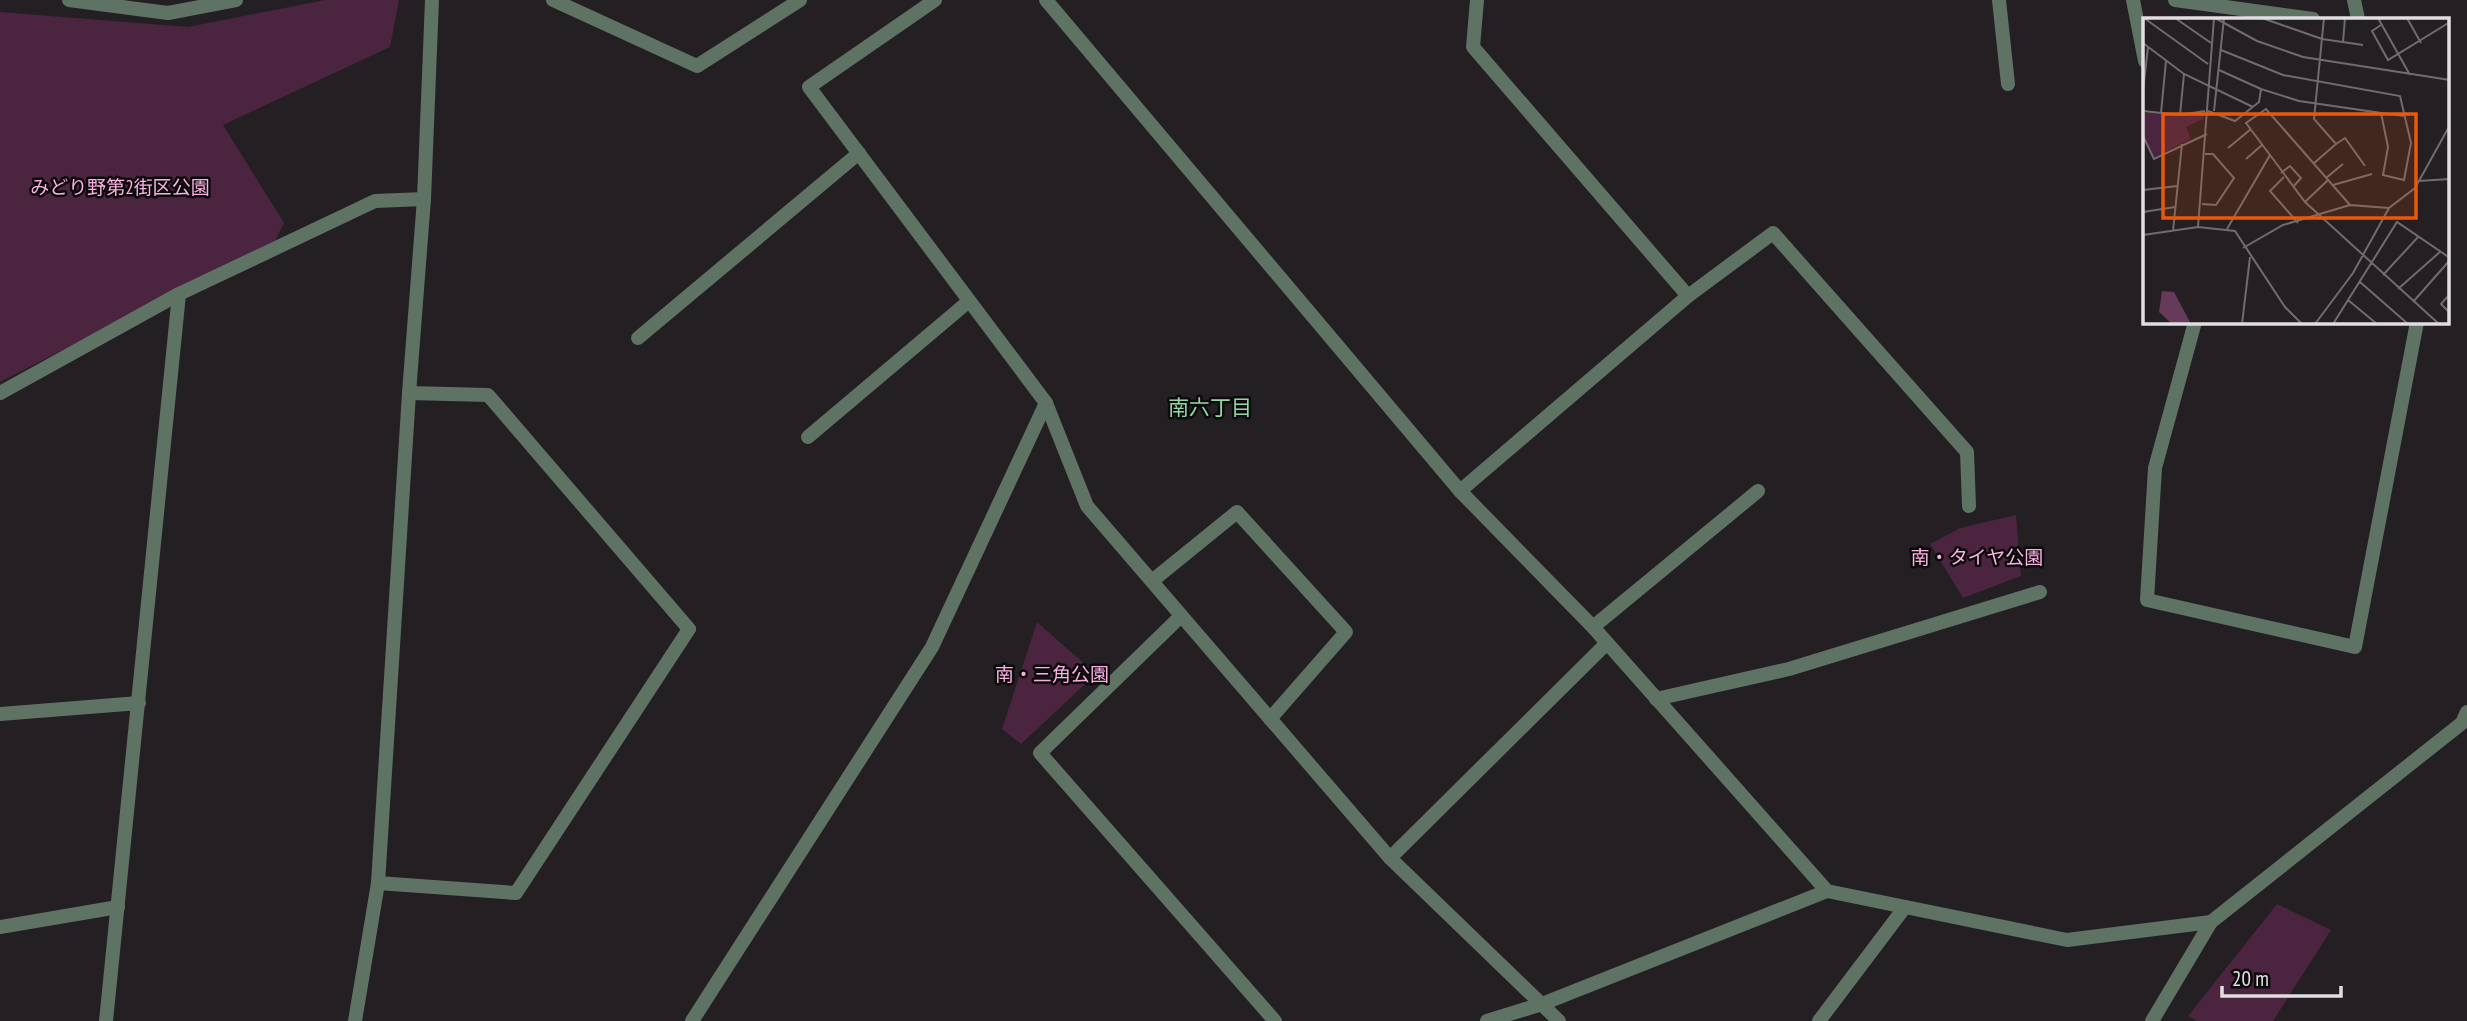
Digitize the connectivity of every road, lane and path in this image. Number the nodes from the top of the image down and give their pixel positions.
1 (69, 0) edge
2 (236, 0) edge
3 (432, 0) edge
4 (552, 0) edge
5 (800, 0) edge
6 (935, 0) edge
7 (1046, 0) edge
8 (1477, 0) edge
9 (1999, 0) edge
10 (2133, 0) edge
11 (2175, 0) edge
12 (2354, 0) edge
13 (168, 7) edge
14 (2306, 18) edge
15 (2358, 18) edge
16 (2143, 51) edge
17 (2008, 84) dead end
18 (859, 153) junction
19 (424, 199) junction
20 (179, 294) junction
21 (1688, 296) junction
22 (969, 301) junction
23 (2193, 324) edge
24 (2417, 324) edge
25 (638, 338) dead end
26 (409, 393) junction
27 (0, 394) edge
28 (1046, 403) junction
29 (808, 437) dead end
30 (1460, 491) junction
31 (1758, 491) dead end
32 (1969, 506) dead end
33 (1152, 581) junction
34 (2040, 592) dead end
35 (1181, 615) junction
36 (1592, 627) junction
37 (1607, 643) junction
38 (1656, 699) junction
39 (139, 703) junction
40 (2467, 712) edge
41 (0, 714) edge
42 (1270, 719) junction
43 (1390, 858) junction
44 (378, 883) junction
45 (1827, 891) junction
46 (118, 907) junction
47 (1905, 907) junction
48 (2211, 922) junction
49 (0, 928) edge
50 (1542, 1004) junction
51 (106, 1021) edge
52 (355, 1021) edge
53 (692, 1021) edge
54 (1275, 1021) edge
55 (1487, 1021) edge
56 (1559, 1021) edge
57 (1819, 1021) edge
58 (2152, 1021) edge

1 - 13 street
2 - 13 street
3 - 19 street
4 - 5 street
6 - 18 street
7 - 30 street
8 - 21 street
9 - 17 street
10 - 16 street
11 - 14 street
12 - 15 street
18 - 22 street
18 - 25 street
19 - 20 street
19 - 26 street
20 - 27 street
20 - 39 street
21 - 30 street
21 - 32 street
22 - 28 street
22 - 29 street
23 - 24 street
26 - 44 street
26 - 44 street
28 - 33 street
28 - 53 street
30 - 36 street
31 - 36 street
33 - 35 street
33 - 42 street
34 - 38 street
35 - 42 street
35 - 54 street
36 - 37 street
37 - 38 street
37 - 43 street
38 - 45 street
39 - 41 street
39 - 46 street
40 - 48 street
42 - 43 street
43 - 50 street
44 - 52 street
45 - 47 street
45 - 50 street
46 - 49 street
46 - 51 street
47 - 48 street
47 - 57 street
48 - 58 street
50 - 55 street
50 - 56 street

